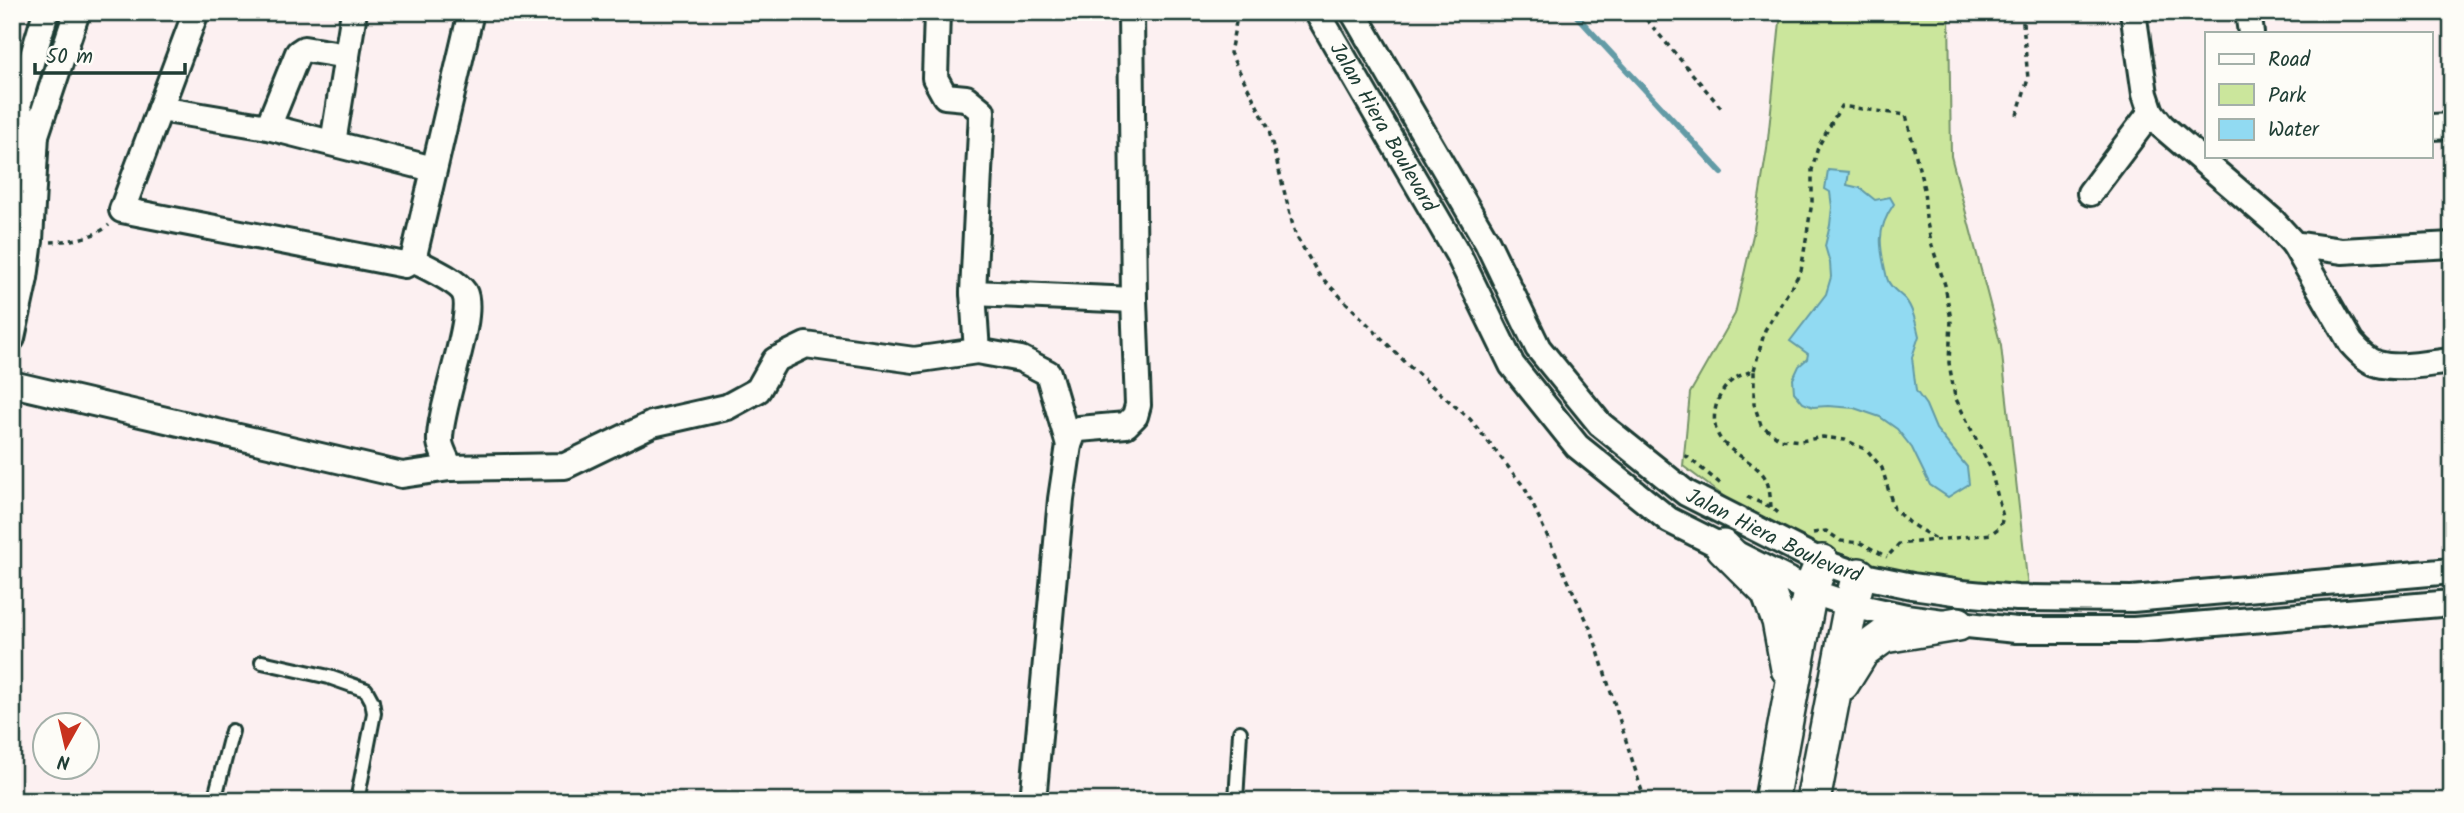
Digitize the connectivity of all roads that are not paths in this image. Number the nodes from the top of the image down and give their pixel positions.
1 (46, 12) edge
2 (77, 12) edge
3 (196, 12) edge
4 (354, 12) edge
5 (471, 12) edge
6 (937, 12) edge
7 (1130, 12) edge
8 (1317, 12) edge
9 (1353, 12) edge
10 (2133, 12) edge
11 (2248, 12) edge
12 (2251, 32) edge
13 (347, 56) junction
14 (15, 108) edge
15 (160, 109) junction
16 (2151, 113) junction
17 (40, 124) junction
18 (2452, 126) edge
19 (268, 127) junction
20 (2432, 127) edge
21 (333, 143) junction
22 (433, 169) junction
23 (2090, 193) dead end
24 (21, 232) edge
25 (1487, 242) junction
26 (2294, 244) junction
27 (2452, 245) edge
28 (1459, 256) junction
29 (413, 260) junction
30 (973, 293) junction
31 (1134, 299) junction
32 (12, 338) edge
33 (977, 351) junction
34 (2452, 361) edge
35 (12, 383) edge
36 (1069, 445) junction
37 (450, 468) junction
38 (1723, 547) junction
39 (1813, 563) junction
40 (2452, 571) edge
41 (1855, 590) junction
42 (2452, 603) edge
43 (1958, 624) junction
44 (262, 662) dead end
45 (1792, 689) junction
46 (1833, 699) junction
47 (232, 731) dead end
48 (1240, 732) dead end
49 (1781, 746) junction
50 (1822, 754) junction
51 (214, 801) edge
52 (357, 801) edge
53 (1033, 801) edge
54 (1236, 801) edge
55 (1756, 801) edge
56 (1771, 801) edge
57 (1814, 801) edge
58 (1824, 801) edge

1 - 14 street
2 - 17 street
3 - 15 street
4 - 13 street
5 - 22 street
6 - 30 street
7 - 31 street
8 - 28 street, Jalan Hiera Boulevard
9 - 25 street, Jalan Hiera Boulevard
10 - 16 street
11 - 12 street
13 - 19 street
13 - 21 street
14 - 17 street
15 - 19 street
15 - 29 street
16 - 23 street
16 - 26 street
17 - 24 street
18 - 20 street
19 - 21 street
21 - 22 street
22 - 29 street
24 - 32 street
25 - 28 street
25 - 39 street, Jalan Hiera Boulevard
26 - 27 street
26 - 34 street
28 - 38 street, Jalan Hiera Boulevard
29 - 37 street
30 - 31 street
30 - 33 street
31 - 36 street
33 - 36 street
33 - 37 street
35 - 37 street
36 - 53 street
38 - 39 street, Jalan Hiera Boulevard
38 - 45 main road
39 - 41 street
39 - 45 main road
40 - 41 street, Jalan Hiera Boulevard
41 - 43 street, Jalan Hiera Boulevard
41 - 46 main road
42 - 43 street, Jalan Hiera Boulevard
43 - 46 main road
44 - 52 lane
45 - 49 main road
46 - 50 main road
47 - 51 lane
48 - 54 lane
49 - 55 main road
49 - 56 main road
50 - 57 main road
50 - 58 main road

